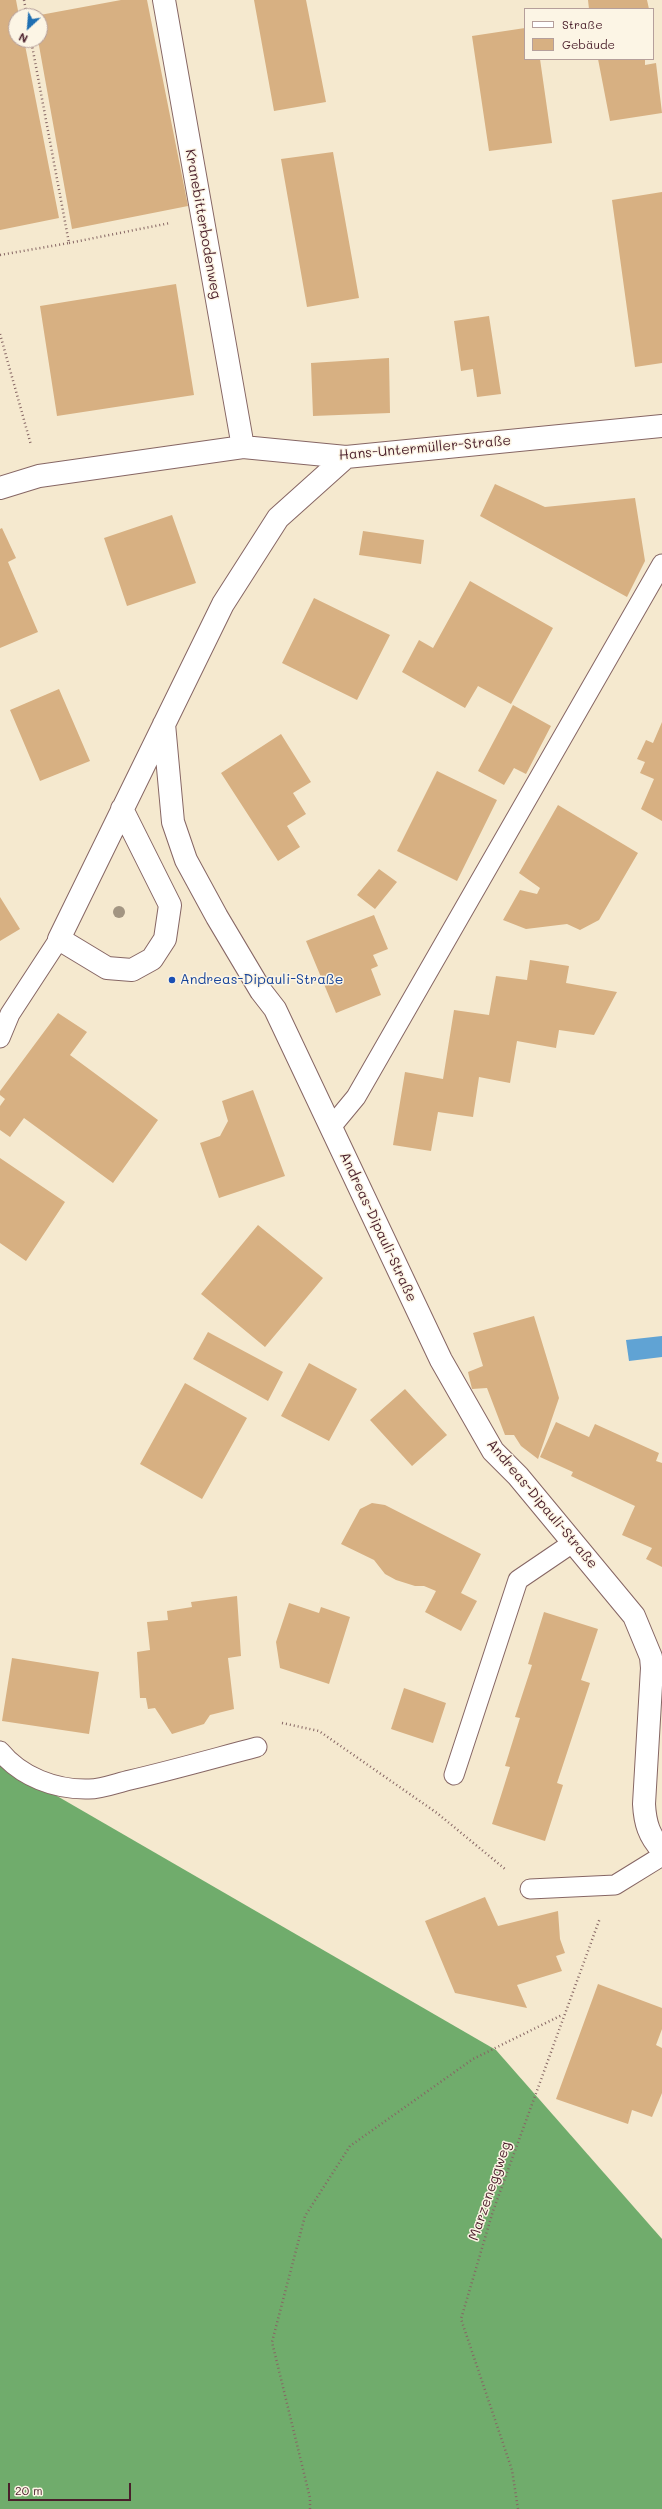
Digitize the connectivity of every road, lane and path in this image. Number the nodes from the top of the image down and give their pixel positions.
1 (164, 0) edge
2 (32, 48) edge
3 (202, 216) junction
4 (68, 243) junction
5 (0, 255) edge
6 (0, 334) edge
7 (662, 426) edge
8 (243, 447) junction
9 (346, 458) junction
10 (39, 476) junction
11 (0, 488) edge
12 (662, 564) edge
13 (164, 724) junction
14 (122, 809) junction
15 (59, 939) junction
16 (5, 1019) edge
17 (0, 1038) edge
18 (332, 1126) junction
19 (574, 1542) junction
20 (282, 1723) dead end
21 (257, 1747) dead end
22 (0, 1751) edge
23 (454, 1775) dead end
24 (662, 1850) edge
25 (662, 1856) edge
26 (615, 1885) junction
27 (530, 1889) joint
28 (563, 2015) junction
29 (310, 2509) edge
30 (518, 2509) edge

1 - 3 street, Kranebitterbodenweg
2 - 4 path
3 - 4 path
3 - 8 street, Kranebitterbodenweg
4 - 5 path
6 - 10 path
7 - 9 street, Hans-Untermüller-Straße
8 - 9 street, Hans-Untermüller-Straße
8 - 10 street, Hans-Untermüller-Straße
9 - 13 street
10 - 11 street, Hans-Untermüller-Straße
12 - 18 lane
13 - 14 street
13 - 18 street, Andreas-Dipauli-Straße
14 - 15 street
14 - 15 street
15 - 16 lane
16 - 17 lane
18 - 19 street, Andreas-Dipauli-Straße
19 - 23 lane
19 - 24 street, Andreas-Dipauli-Straße
20 - 27 path
21 - 22 lane
25 - 26 lane
26 - 27 lane
26 - 28 path, Marzeneggweg
28 - 29 path
28 - 30 path, Marzeneggweg

